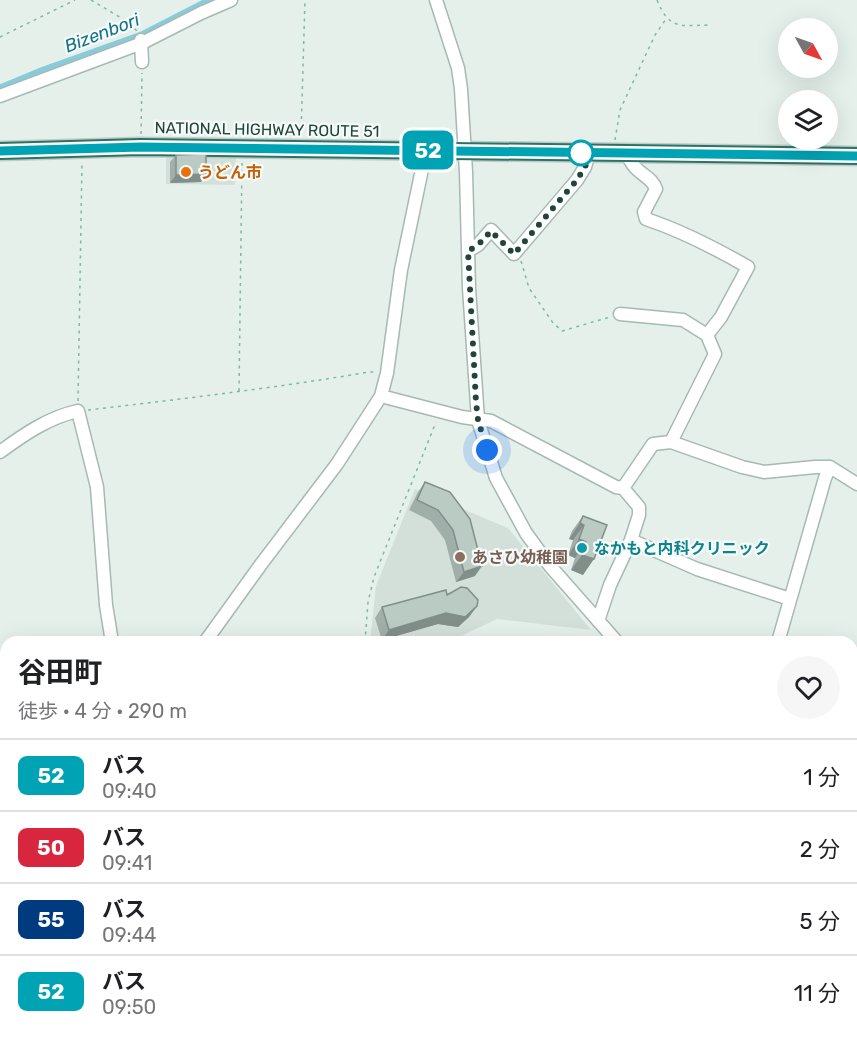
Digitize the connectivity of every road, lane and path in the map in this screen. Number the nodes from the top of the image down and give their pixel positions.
1 (75, 0) edge
2 (91, 0) edge
3 (231, 0) edge
4 (305, 0) edge
5 (436, 0) edge
6 (657, 0) edge
7 (666, 19) junction
8 (708, 25) dead end
9 (0, 37) edge
10 (141, 38) junction
11 (142, 62) joint
12 (0, 96) edge
13 (82, 147) junction
14 (141, 147) junction
15 (242, 149) junction
16 (300, 149) junction
17 (426, 150) junction
18 (0, 151) edge
19 (465, 151) junction
20 (590, 153) junction
21 (620, 153) junction
22 (857, 156) edge
23 (468, 251) junction
24 (514, 254) junction
25 (620, 314) joint
26 (707, 335) junction
27 (387, 373) junction
28 (239, 392) junction
29 (381, 396) junction
30 (78, 411) junction
31 (440, 411) junction
32 (478, 420) junction
33 (670, 442) junction
34 (0, 452) edge
35 (830, 467) junction
36 (857, 484) edge
37 (623, 488) junction
38 (631, 540) junction
39 (790, 598) junction
40 (598, 621) junction
41 (111, 636) edge
42 (209, 636) edge
43 (365, 636) edge
44 (612, 636) edge
45 (780, 636) edge

1 - 9 path
2 - 10 path
3 - 10 street
4 - 16 path
5 - 19 street
6 - 7 path
7 - 8 path
7 - 21 path
10 - 11 street
10 - 12 street
11 - 14 path
13 - 14 highway, NATIONAL HIGHWAY ROUTE 51
13 - 18 highway, NATIONAL HIGHWAY ROUTE 51
13 - 30 path
14 - 15 highway, NATIONAL HIGHWAY ROUTE 51
15 - 16 highway, NATIONAL HIGHWAY ROUTE 51
15 - 28 path
16 - 17 highway, NATIONAL HIGHWAY ROUTE 51
17 - 19 highway, NATIONAL HIGHWAY ROUTE 51
17 - 27 street
19 - 20 highway, NATIONAL HIGHWAY ROUTE 51
19 - 23 street
20 - 21 highway, NATIONAL HIGHWAY ROUTE 51
20 - 24 street
21 - 22 highway, NATIONAL HIGHWAY ROUTE 51
21 - 26 street
23 - 24 street
23 - 32 street
24 - 25 path
25 - 26 street
26 - 33 street
27 - 28 path
27 - 29 street
28 - 30 path
29 - 31 street
29 - 42 street
30 - 34 street
30 - 41 street
31 - 32 street
31 - 43 path
32 - 37 street
32 - 40 street
33 - 35 street
33 - 37 street
35 - 36 street
35 - 39 street
37 - 38 street
38 - 39 street
38 - 40 street
39 - 45 street
40 - 44 street

